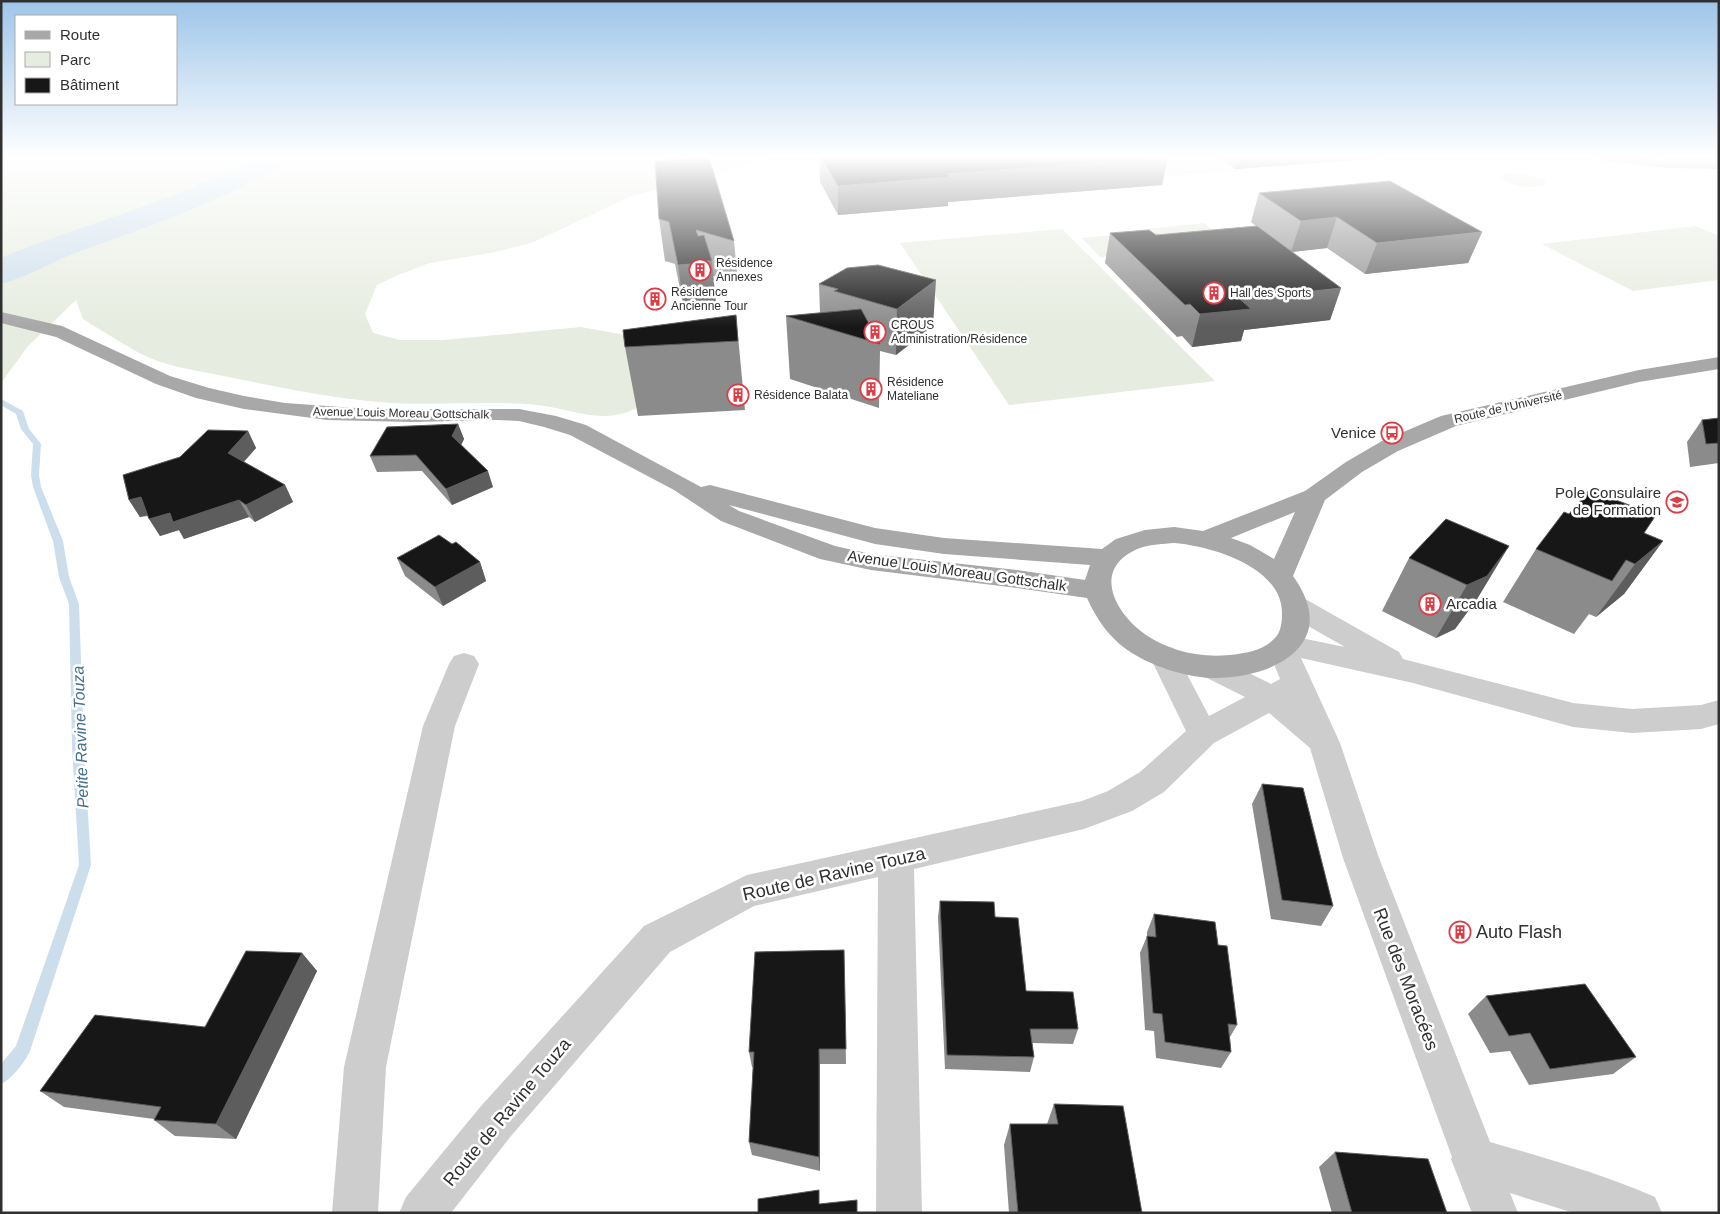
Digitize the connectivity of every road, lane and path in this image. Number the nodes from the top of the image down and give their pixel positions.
1 (1, 317) edge
2 (1719, 363) edge
3 (682, 485) junction
4 (1314, 496) junction
5 (1206, 539) junction
6 (1107, 558) junction
7 (1279, 577) junction
8 (1097, 591) junction
9 (1297, 606) junction
10 (1284, 647) junction
11 (1164, 655) junction
12 (464, 664) dead end
13 (1211, 667) junction
14 (1412, 672) junction
15 (1298, 684) junction
16 (1271, 697) junction
17 (1719, 712) edge
18 (1203, 734) junction
19 (1324, 743) junction
20 (896, 858) junction
21 (1473, 1159) junction
22 (355, 1213) edge
23 (422, 1213) edge
24 (899, 1213) edge
25 (1495, 1213) edge
26 (1639, 1213) edge

1 - 3 main road, Avenue Louis Moreau Gottschalk
2 - 4 main road, Route de l'Université
3 - 6 main road, Avenue Louis Moreau Gottschalk
3 - 8 main road, Avenue Louis Moreau Gottschalk
4 - 5 main road, Route de l'Université
4 - 7 main road, Route de l'Université
5 - 6 main road
5 - 7 main road
6 - 8 main road
7 - 9 main road
8 - 11 main road
9 - 10 main road
9 - 14 street
10 - 13 main road
10 - 14 street
10 - 15 street, Rue des Moracées
11 - 13 main road
11 - 18 street
12 - 22 street
13 - 16 street
14 - 17 street
15 - 16 street, Route de Ravine Touza
15 - 19 street, Rue des Moracées
16 - 18 street, Route de Ravine Touza
16 - 19 street
18 - 20 street, Route de Ravine Touza
19 - 21 street, Rue des Moracées
20 - 23 street, Route de Ravine Touza
20 - 24 street
21 - 25 street, Rue des Moracées
21 - 26 street

